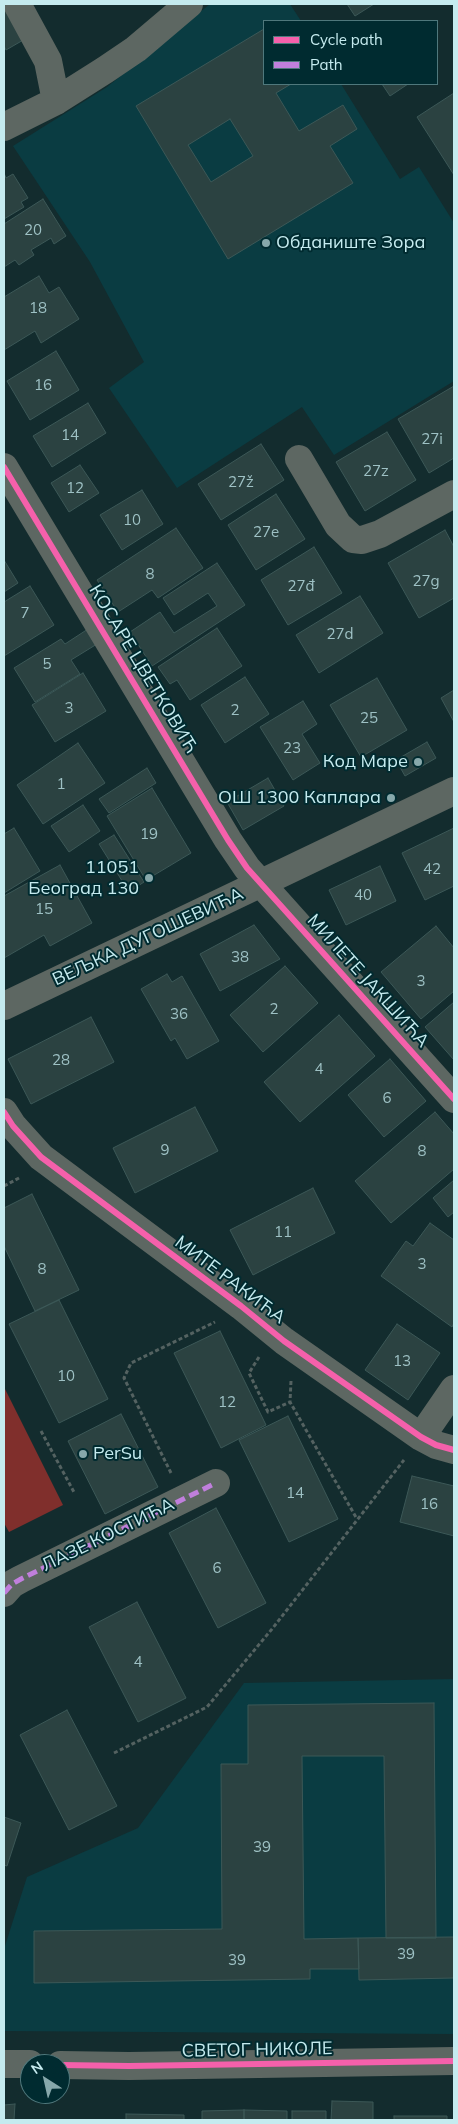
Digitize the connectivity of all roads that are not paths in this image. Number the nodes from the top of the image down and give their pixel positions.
1 (17, 4) edge
2 (189, 4) edge
3 (56, 101) junction
4 (4, 128) edge
5 (299, 459) dead end
6 (4, 467) edge
7 (454, 494) edge
8 (454, 791) edge
9 (260, 884) junction
10 (4, 1006) edge
11 (454, 1099) edge
12 (4, 1112) edge
13 (454, 1389) edge
14 (415, 1445) junction
15 (454, 1450) edge
16 (216, 1482) dead end
17 (4, 1590) edge
18 (454, 2061) edge
19 (4, 2064) edge
20 (20, 2064) edge
21 (70, 2065) edge

1 - 3 street
2 - 3 street
3 - 4 street
5 - 7 street
6 - 9 street, КОСАРЕ ЦВЕТКОВИЋ
8 - 9 street, ВЕЉКА ДУГОШЕВИЋА
9 - 10 street, ВЕЉКА ДУГОШЕВИЋА
9 - 11 street, МИЛЕТЕ ЈАКШИЋА
12 - 14 street, МИТЕ РАКИЋА
13 - 14 street
14 - 15 street, МИТЕ РАКИЋА
16 - 17 street, ЛАЗЕ КОСТИЋА
18 - 21 street, СВЕТОГ НИКОЛЕ
19 - 20 street

